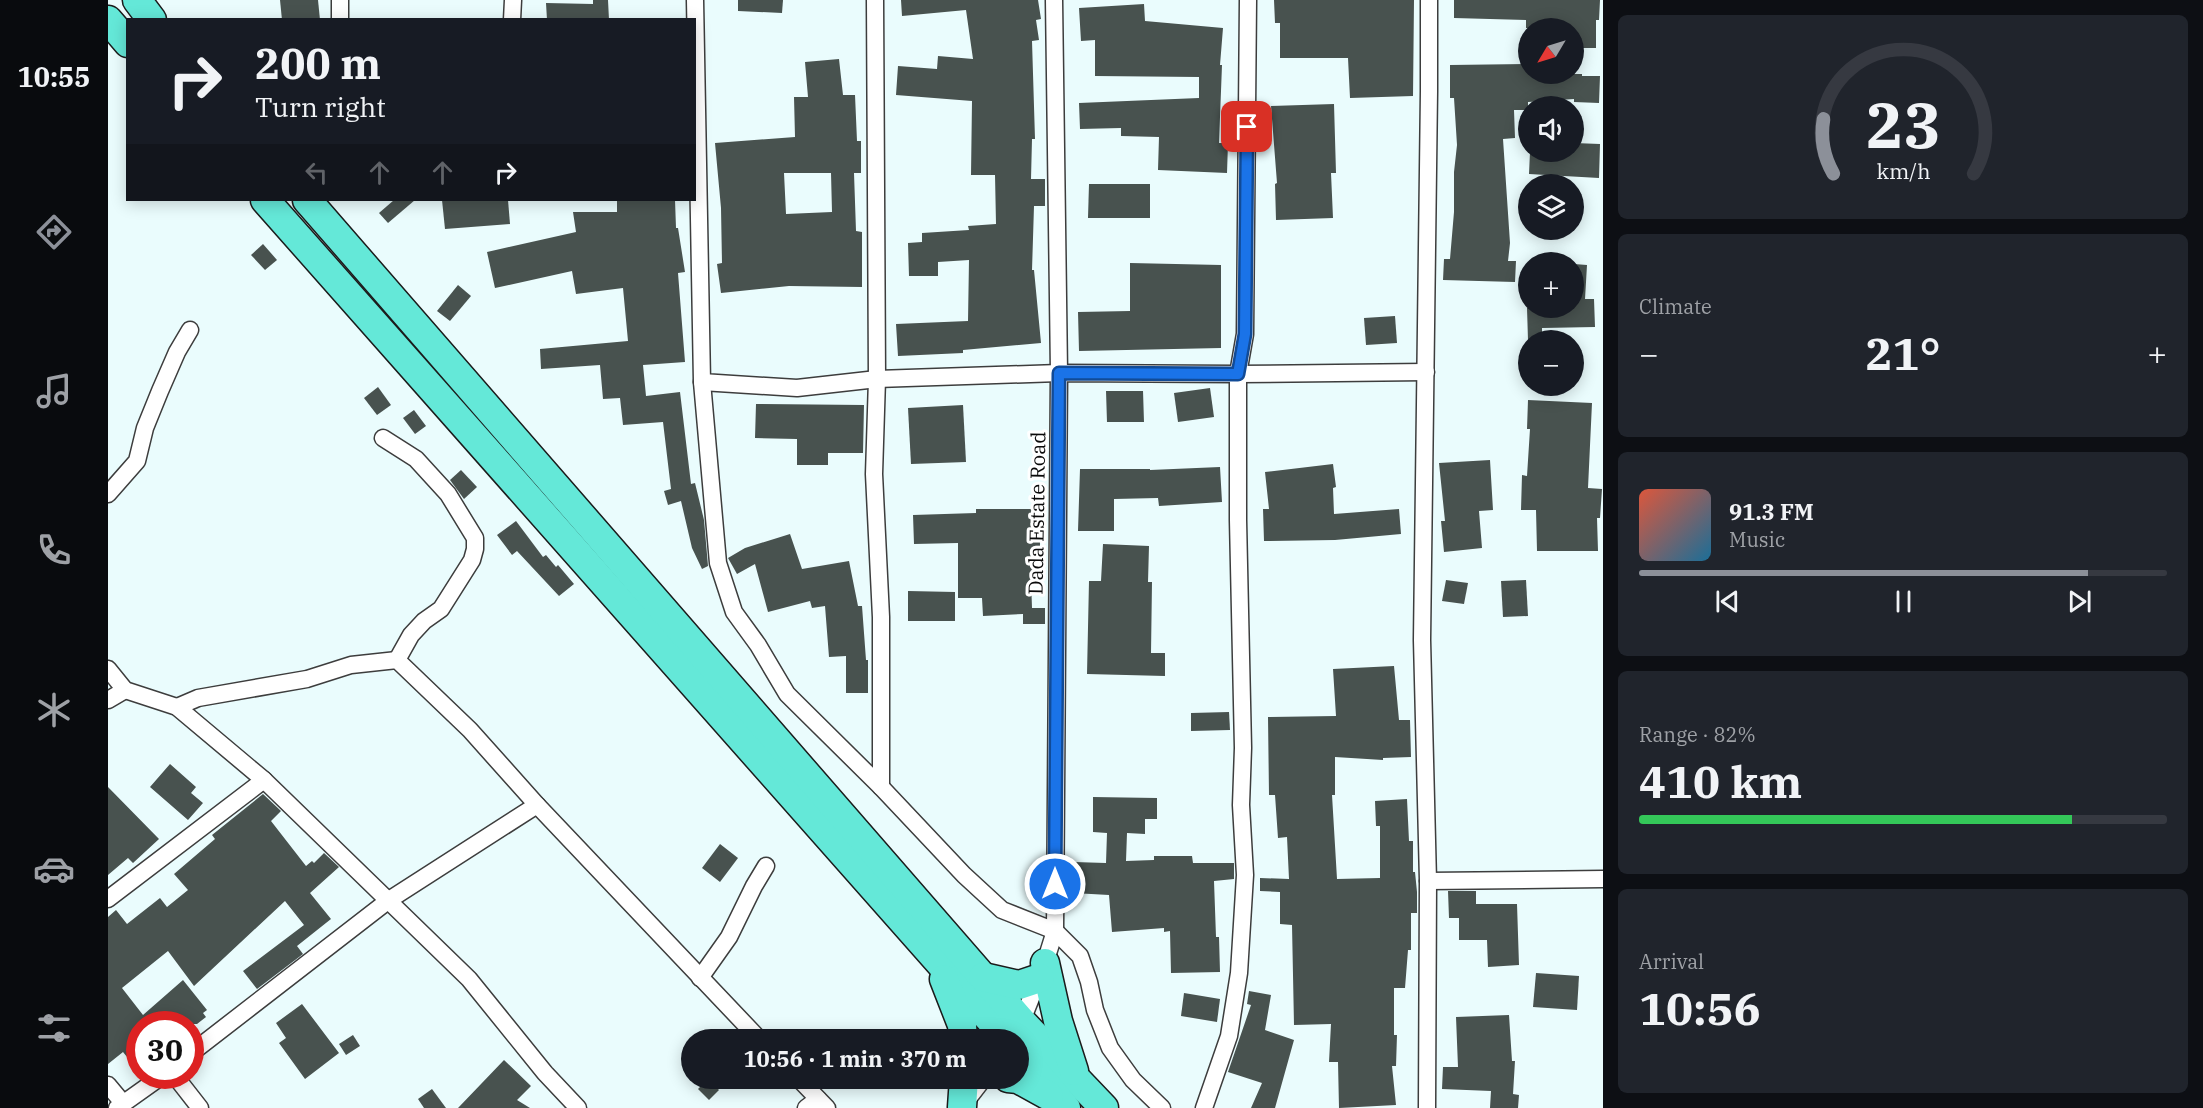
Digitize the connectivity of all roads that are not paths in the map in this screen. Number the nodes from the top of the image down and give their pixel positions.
1 (136, 0) edge
2 (340, 0) edge
3 (513, 0) edge
4 (695, 0) edge
5 (875, 0) edge
6 (1054, 0) edge
7 (1248, 0) edge
8 (1429, 0) edge
9 (150, 18) edge
10 (340, 18) edge
11 (512, 18) edge
12 (695, 18) edge
13 (108, 20) edge
14 (126, 41) edge
15 (696, 55) edge
16 (266, 201) edge
17 (308, 201) edge
18 (190, 330) dead end
19 (1426, 372) junction
20 (1059, 373) junction
21 (1238, 374) junction
22 (877, 379) junction
23 (702, 382) junction
24 (383, 438) dead end
25 (108, 494) edge
26 (397, 660) junction
27 (108, 669) edge
28 (125, 690) junction
29 (108, 700) edge
30 (177, 707) junction
31 (264, 780) junction
32 (881, 788) junction
33 (537, 805) junction
34 (766, 866) dead end
35 (1603, 879) edge
36 (1428, 881) junction
37 (108, 899) edge
38 (389, 900) junction
39 (1054, 931) junction
40 (935, 957) junction
41 (1042, 970) junction
42 (983, 977) junction
43 (700, 978) junction
44 (749, 1029) edge
45 (963, 1029) edge
46 (1009, 1029) edge
47 (1011, 1029) edge
48 (1016, 1029) edge
49 (204, 1043) edge
50 (1029, 1045) edge
51 (1029, 1065) edge
52 (1076, 1079) junction
53 (108, 1085) edge
54 (1029, 1085) edge
55 (144, 1089) edge
56 (185, 1089) edge
57 (806, 1089) edge
58 (976, 1089) edge
59 (817, 1105) edge
60 (1064, 1105) edge
61 (120, 1106) edge
62 (200, 1108) edge
63 (578, 1108) edge
64 (961, 1108) edge
65 (1104, 1108) edge
66 (1162, 1108) edge
67 (1204, 1108) edge
68 (1427, 1108) edge

1 - 9 highway
2 - 10 street
3 - 11 street
4 - 12 street
5 - 22 street
6 - 20 street, Dada Estate Road
7 - 21 street
8 - 19 street
13 - 14 highway
15 - 23 street
16 - 40 highway
17 - 42 highway
18 - 25 street
19 - 21 street
19 - 36 street
20 - 21 street
20 - 22 street
20 - 39 street, Dada Estate Road
21 - 67 street
22 - 23 street
22 - 32 street
23 - 32 street
24 - 26 street
26 - 30 street
26 - 33 street
27 - 28 street
28 - 29 street
28 - 30 street
30 - 31 street
31 - 37 street
31 - 38 street
32 - 39 street
33 - 38 street
33 - 43 street
34 - 43 street
35 - 36 street
36 - 68 street
38 - 49 street
38 - 63 street
39 - 41 street, Dada Estate Road
39 - 66 street
40 - 45 highway
40 - 46 highway
41 - 42 highway
41 - 48 street, Dada Estate Road
41 - 52 highway
42 - 47 highway
43 - 44 street
50 - 52 highway
51 - 60 highway
52 - 65 highway
53 - 61 street
54 - 60 highway
55 - 61 street
56 - 62 street
57 - 59 street
58 - 64 highway

